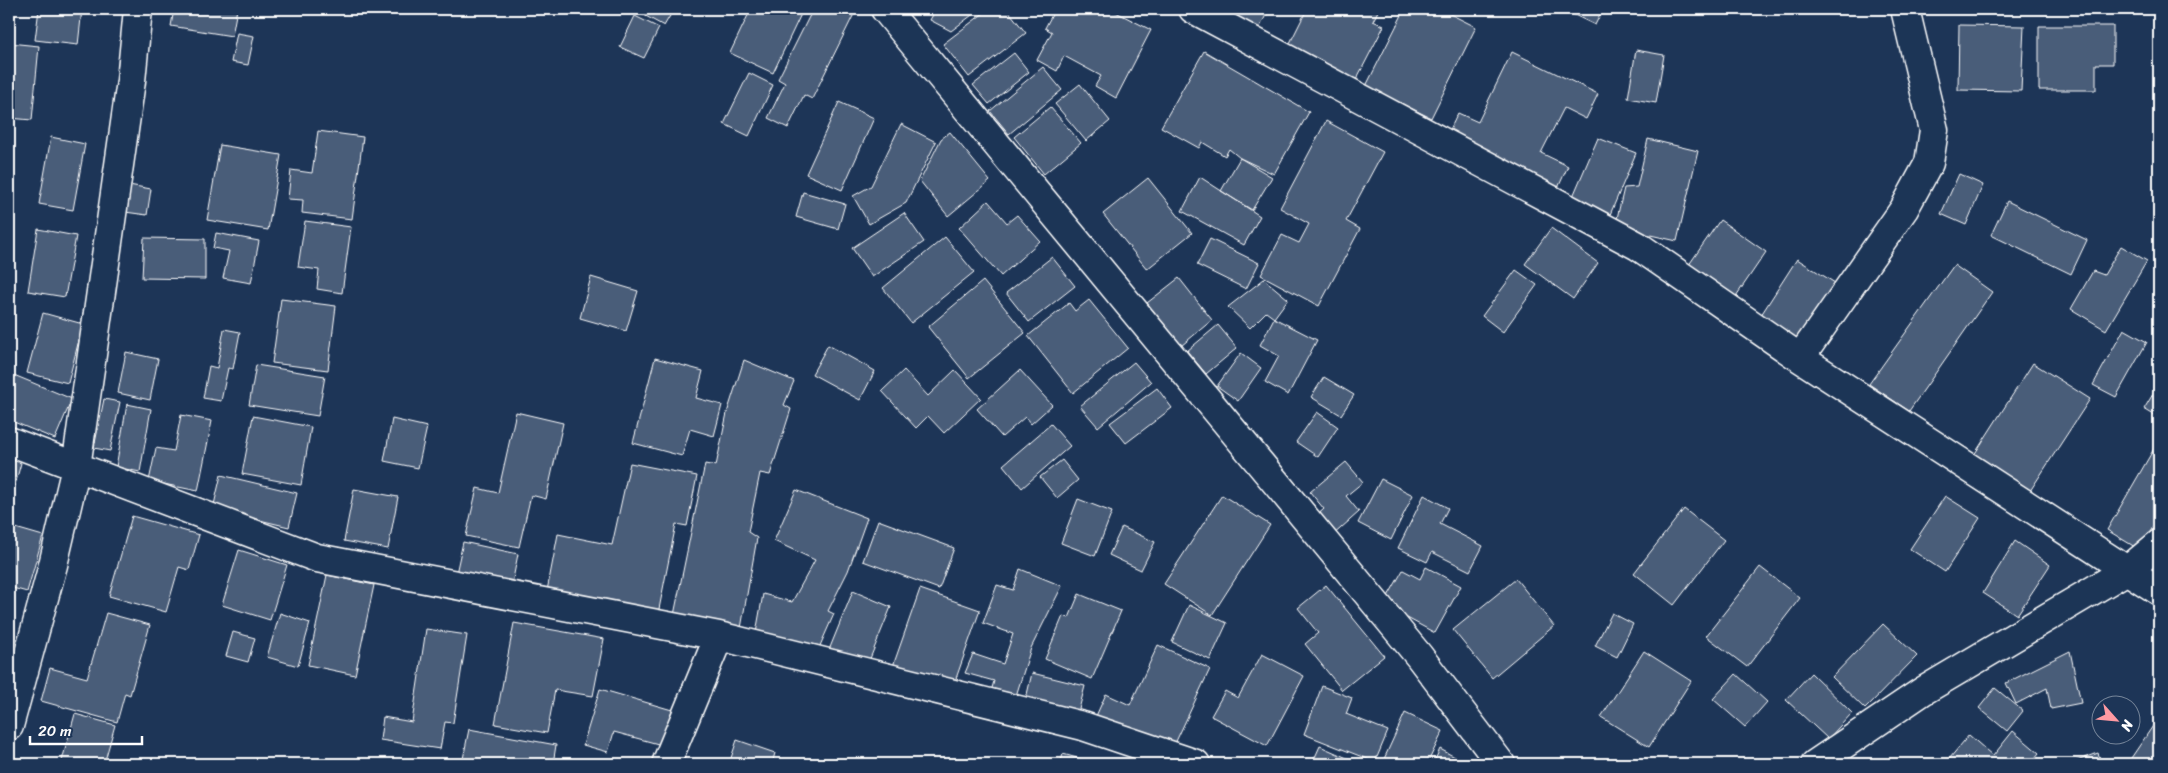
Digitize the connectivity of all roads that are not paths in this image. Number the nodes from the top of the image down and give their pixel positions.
1 (138, 9) edge
2 (885, 9) edge
3 (1193, 9) edge
4 (1905, 9) edge
5 (1800, 358) junction
6 (9, 441) edge
7 (76, 467) junction
8 (2159, 544) edge
9 (2129, 569) junction
10 (2159, 591) edge
11 (719, 636) junction
12 (9, 726) edge
13 (666, 764) edge
14 (1196, 764) edge
15 (1501, 764) edge
16 (1816, 764) edge

1 - 7 street
2 - 15 street
3 - 5 street
4 - 5 street
5 - 9 street
6 - 7 street
7 - 11 street
7 - 12 street
8 - 9 street
9 - 10 street
9 - 16 street
11 - 13 street
11 - 14 street

